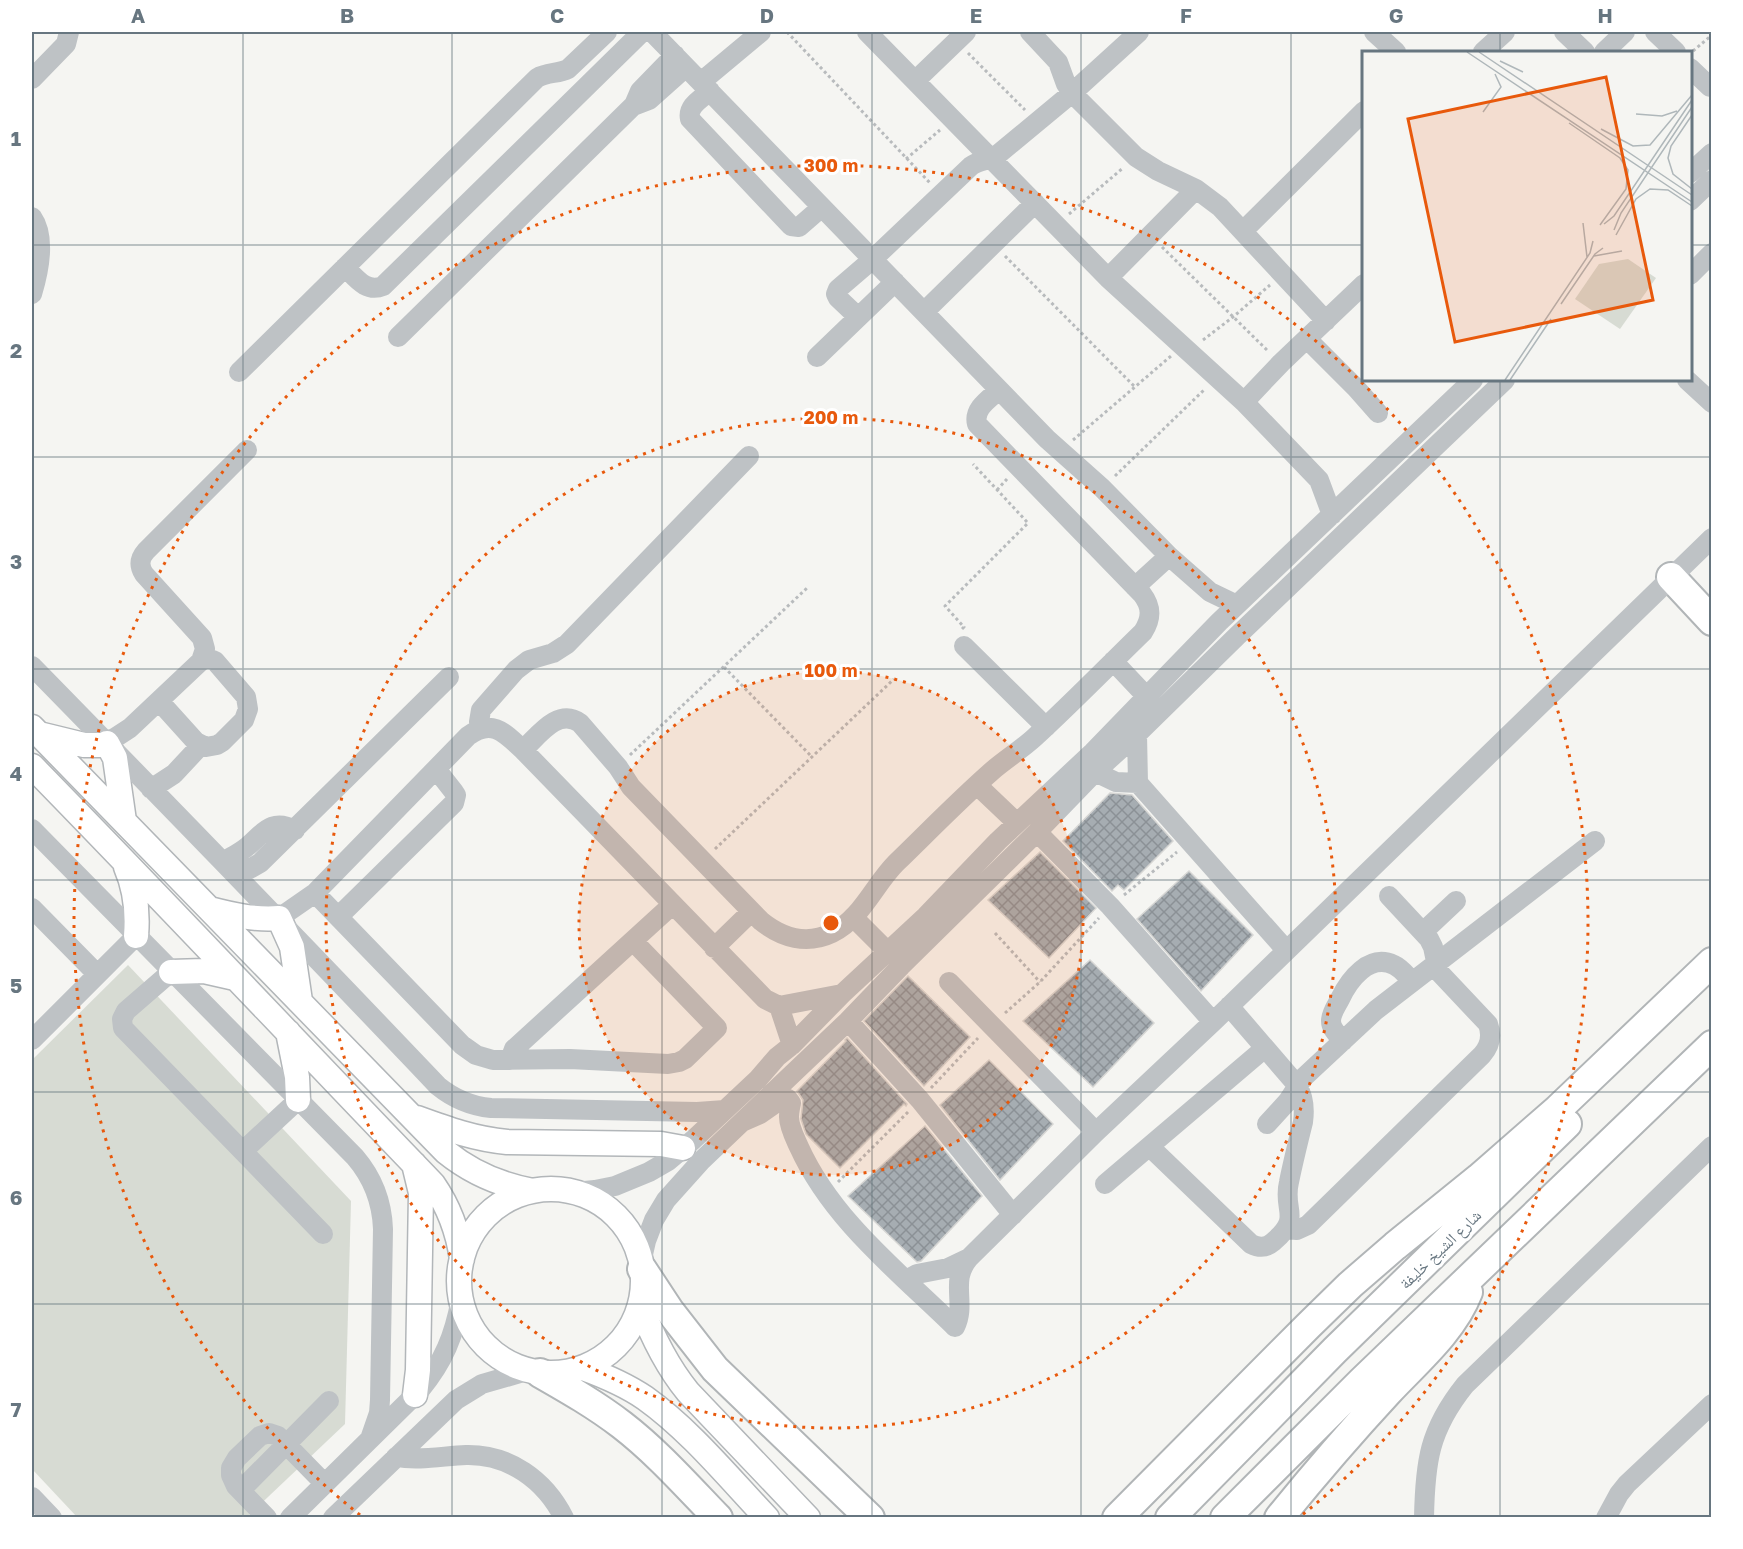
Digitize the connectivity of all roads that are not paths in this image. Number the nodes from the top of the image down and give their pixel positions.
1 (69, 32) edge
2 (607, 32) edge
3 (642, 32) edge
4 (652, 32) edge
5 (761, 32) edge
6 (867, 32) edge
7 (1030, 32) edge
8 (1139, 32) edge
9 (1374, 32) edge
10 (1504, 32) edge
11 (1564, 32) edge
12 (1625, 32) edge
13 (1655, 32) edge
14 (961, 36) edge
15 (1395, 51) edge
16 (1484, 51) edge
17 (1584, 51) edge
18 (1605, 51) edge
19 (1675, 51) edge
20 (681, 61) junction
21 (1692, 70) edge
22 (32, 79) edge
23 (915, 81) junction
24 (706, 86) junction
25 (1710, 87) edge
26 (1072, 93) junction
27 (1362, 113) edge
28 (1712, 153) edge
29 (992, 159) junction
30 (1692, 171) edge
31 (1712, 180) edge
32 (1196, 189) junction
33 (1692, 199) edge
34 (1035, 203) junction
35 (822, 207) junction
36 (32, 217) edge
37 (1243, 231) junction
38 (1712, 253) edge
39 (873, 259) junction
40 (345, 267) junction
41 (1692, 273) edge
42 (1108, 278) junction
43 (895, 282) junction
44 (1362, 286) edge
45 (32, 294) edge
46 (924, 312) junction
47 (858, 317) junction
48 (1326, 321) junction
49 (398, 337) dead end
50 (1307, 339) junction
51 (817, 357) dead end
52 (238, 372) dead end
53 (1472, 381) edge
54 (1504, 381) edge
55 (1688, 381) edge
56 (999, 390) junction
57 (1244, 402) junction
58 (1712, 403) edge
59 (1378, 414) dead end
60 (247, 450) dead end
61 (749, 456) dead end
62 (1319, 480) junction
63 (1357, 490) junction
64 (1332, 515) junction
65 (1712, 538) edge
66 (1169, 556) junction
67 (1671, 577) junction
68 (1135, 587) junction
69 (1210, 592) junction
70 (1237, 605) junction
71 (1712, 621) edge
72 (1219, 622) junction
73 (964, 646) road end
74 (204, 656) junction
75 (1113, 661) junction
76 (32, 666) edge
77 (449, 677) dead end
78 (1147, 698) junction
79 (159, 701) junction
80 (1046, 727) junction
81 (1131, 727) junction
82 (481, 729) junction
83 (35, 730) edge
84 (107, 743) junction
85 (201, 745) junction
86 (523, 750) junction
87 (32, 766) edge
88 (436, 769) junction
89 (1095, 772) junction
90 (1138, 783) junction
91 (977, 785) junction
92 (151, 789) junction
93 (124, 820) junction
94 (1017, 823) junction
95 (32, 829) edge
96 (1037, 832) junction
97 (1595, 841) dead end
98 (123, 859) junction
99 (230, 869) junction
100 (315, 893) junction
101 (1389, 896) dead end
102 (1456, 901) dead end
103 (672, 905) junction
104 (32, 908) edge
105 (210, 909) junction
106 (752, 912) junction
107 (338, 917) junction
108 (853, 917) junction
109 (279, 918) junction
110 (1423, 933) junction
111 (136, 936) junction
112 (633, 941) junction
113 (714, 948) junction
114 (1286, 950) junction
115 (888, 952) junction
116 (1712, 962) edge
117 (1436, 964) junction
118 (171, 972) junction
119 (97, 974) junction
120 (235, 978) junction
121 (1412, 981) junction
122 (1712, 981) edge
123 (949, 982) dead end
124 (842, 994) junction
125 (300, 1001) junction
126 (779, 1006) junction
127 (1228, 1006) junction
128 (848, 1021) junction
129 (1213, 1022) junction
130 (288, 1032) junction
131 (32, 1040) edge
132 (1343, 1041) junction
133 (792, 1045) junction
134 (1712, 1045) edge
135 (1265, 1048) junction
136 (510, 1060) junction
137 (1297, 1086) junction
138 (298, 1100) junction
139 (726, 1110) junction
140 (411, 1115) junction
141 (744, 1121) junction
142 (1267, 1124) dead end
143 (1096, 1132) junction
144 (1712, 1146) edge
145 (1150, 1147) junction
146 (683, 1148) junction
147 (243, 1151) junction
148 (414, 1164) junction
149 (1105, 1184) dead end
150 (533, 1191) junction
151 (574, 1192) junction
152 (1013, 1215) junction
153 (1286, 1229) junction
154 (323, 1234) dead end
155 (462, 1258) junction
156 (969, 1258) junction
157 (641, 1266) junction
158 (1473, 1274) junction
159 (906, 1280) junction
160 (461, 1299) junction
161 (640, 1304) junction
162 (583, 1368) junction
163 (533, 1372) junction
164 (415, 1395) junction
165 (329, 1401) dead end
166 (1712, 1404) edge
167 (370, 1439) junction
168 (286, 1444) junction
169 (396, 1457) junction
170 (324, 1483) junction
171 (1627, 1484) junction
172 (32, 1497) edge
173 (52, 1518) edge
174 (267, 1518) edge
175 (290, 1518) edge
176 (333, 1518) edge
177 (564, 1518) edge
178 (718, 1518) edge
179 (767, 1518) edge
180 (808, 1518) edge
181 (870, 1518) edge
182 (1117, 1518) edge
183 (1170, 1518) edge
184 (1225, 1518) edge
185 (1279, 1518) edge
186 (1424, 1518) edge
187 (1596, 1518) edge
188 (1606, 1518) edge

1 - 22 street
2 - 40 street
3 - 40 street
4 - 20 street
5 - 24 street
6 - 23 street
7 - 26 street
8 - 26 street
9 - 15 street
10 - 16 street
11 - 17 street
12 - 18 street
13 - 19 street
14 - 23 street
20 - 24 street
20 - 49 street
21 - 25 street
23 - 29 street
24 - 35 street
24 - 35 street
26 - 29 street
26 - 32 street
27 - 37 street
28 - 30 street
29 - 34 street
29 - 39 street
31 - 33 street
32 - 37 street
32 - 42 street
34 - 42 street
34 - 46 street
35 - 39 street
36 - 45 street
37 - 48 street
38 - 41 street
39 - 43 street
39 - 47 street
40 - 52 street
42 - 57 street
43 - 46 street
43 - 47 street
44 - 48 street
46 - 56 street
47 - 51 street
48 - 50 street
50 - 57 street
50 - 59 street
53 - 63 street
54 - 81 street
55 - 58 street
56 - 66 street
56 - 68 street
57 - 62 street
60 - 74 street
61 - 82 street
62 - 63 street
62 - 64 street
63 - 64 street
64 - 70 street
65 - 67 street
66 - 68 street
66 - 69 street
67 - 71 highway
67 - 114 street
68 - 75 street
69 - 70 street
69 - 72 street
70 - 72 street
72 - 78 street
73 - 80 street
74 - 79 street
74 - 85 street
75 - 78 street
75 - 80 street
76 - 84 street
77 - 99 street
78 - 81 street
79 - 84 street
79 - 85 street
80 - 91 street
81 - 89 street
81 - 90 street
81 - 94 street
82 - 86 street
82 - 88 street
83 - 84 main road
83 - 93 main road
84 - 92 street
84 - 93 main road
85 - 92 street
86 - 103 street
86 - 106 street
87 - 98 main road
88 - 100 street
88 - 107 street
89 - 90 street
89 - 96 street
90 - 114 street
91 - 94 street
91 - 108 street
92 - 99 street
93 - 105 main road
94 - 115 street
95 - 111 street
96 - 128 street
96 - 129 street
97 - 117 street
98 - 111 main road
98 - 120 main road
99 - 109 street
100 - 107 street
100 - 109 street
101 - 110 street
102 - 110 street
103 - 112 street
103 - 113 street
104 - 119 street
105 - 109 main road
105 - 125 main road
106 - 108 street
106 - 113 street
107 - 136 street
108 - 115 street
109 - 125 main road
109 - 139 street
110 - 117 street
111 - 118 street
111 - 119 street
112 - 136 street
112 - 136 street
113 - 126 street
114 - 127 street
115 - 124 street
116 - 182 highway
117 - 121 street
117 - 153 street
118 - 120 main road
118 - 138 street
118 - 147 street
119 - 131 street
120 - 130 main road
121 - 132 street
121 - 132 street
122 - 183 highway, شارع الشيخ خليفة
123 - 143 street
124 - 126 street
124 - 133 street
125 - 140 main road
126 - 133 street
127 - 129 street
127 - 135 street
128 - 141 street
128 - 152 street
129 - 143 street
130 - 138 main road
130 - 148 main road
132 - 137 street
133 - 139 street
134 - 158 highway
135 - 137 street
135 - 145 street
137 - 142 street
137 - 153 street
138 - 147 street
138 - 167 street
139 - 146 street
140 - 146 main road
140 - 150 main road
141 - 157 street
141 - 159 street
143 - 152 street
144 - 186 street
145 - 149 street
145 - 153 street
146 - 151 street
147 - 154 street
148 - 155 main road
148 - 164 main road
150 - 151 main road
150 - 155 main road
151 - 157 main road
152 - 156 street
155 - 160 main road
156 - 159 street
156 - 159 street
157 - 161 main road
157 - 181 highway
158 - 184 highway
158 - 185 highway
160 - 163 main road
160 - 164 street
161 - 162 main road
161 - 180 main road
162 - 163 main road
162 - 179 main road
163 - 169 street
163 - 178 highway
164 - 167 street
165 - 168 street
166 - 171 street
167 - 170 street
168 - 170 street
168 - 174 street
169 - 176 street
169 - 177 street
170 - 175 street
171 - 187 street
171 - 188 street
172 - 173 street

